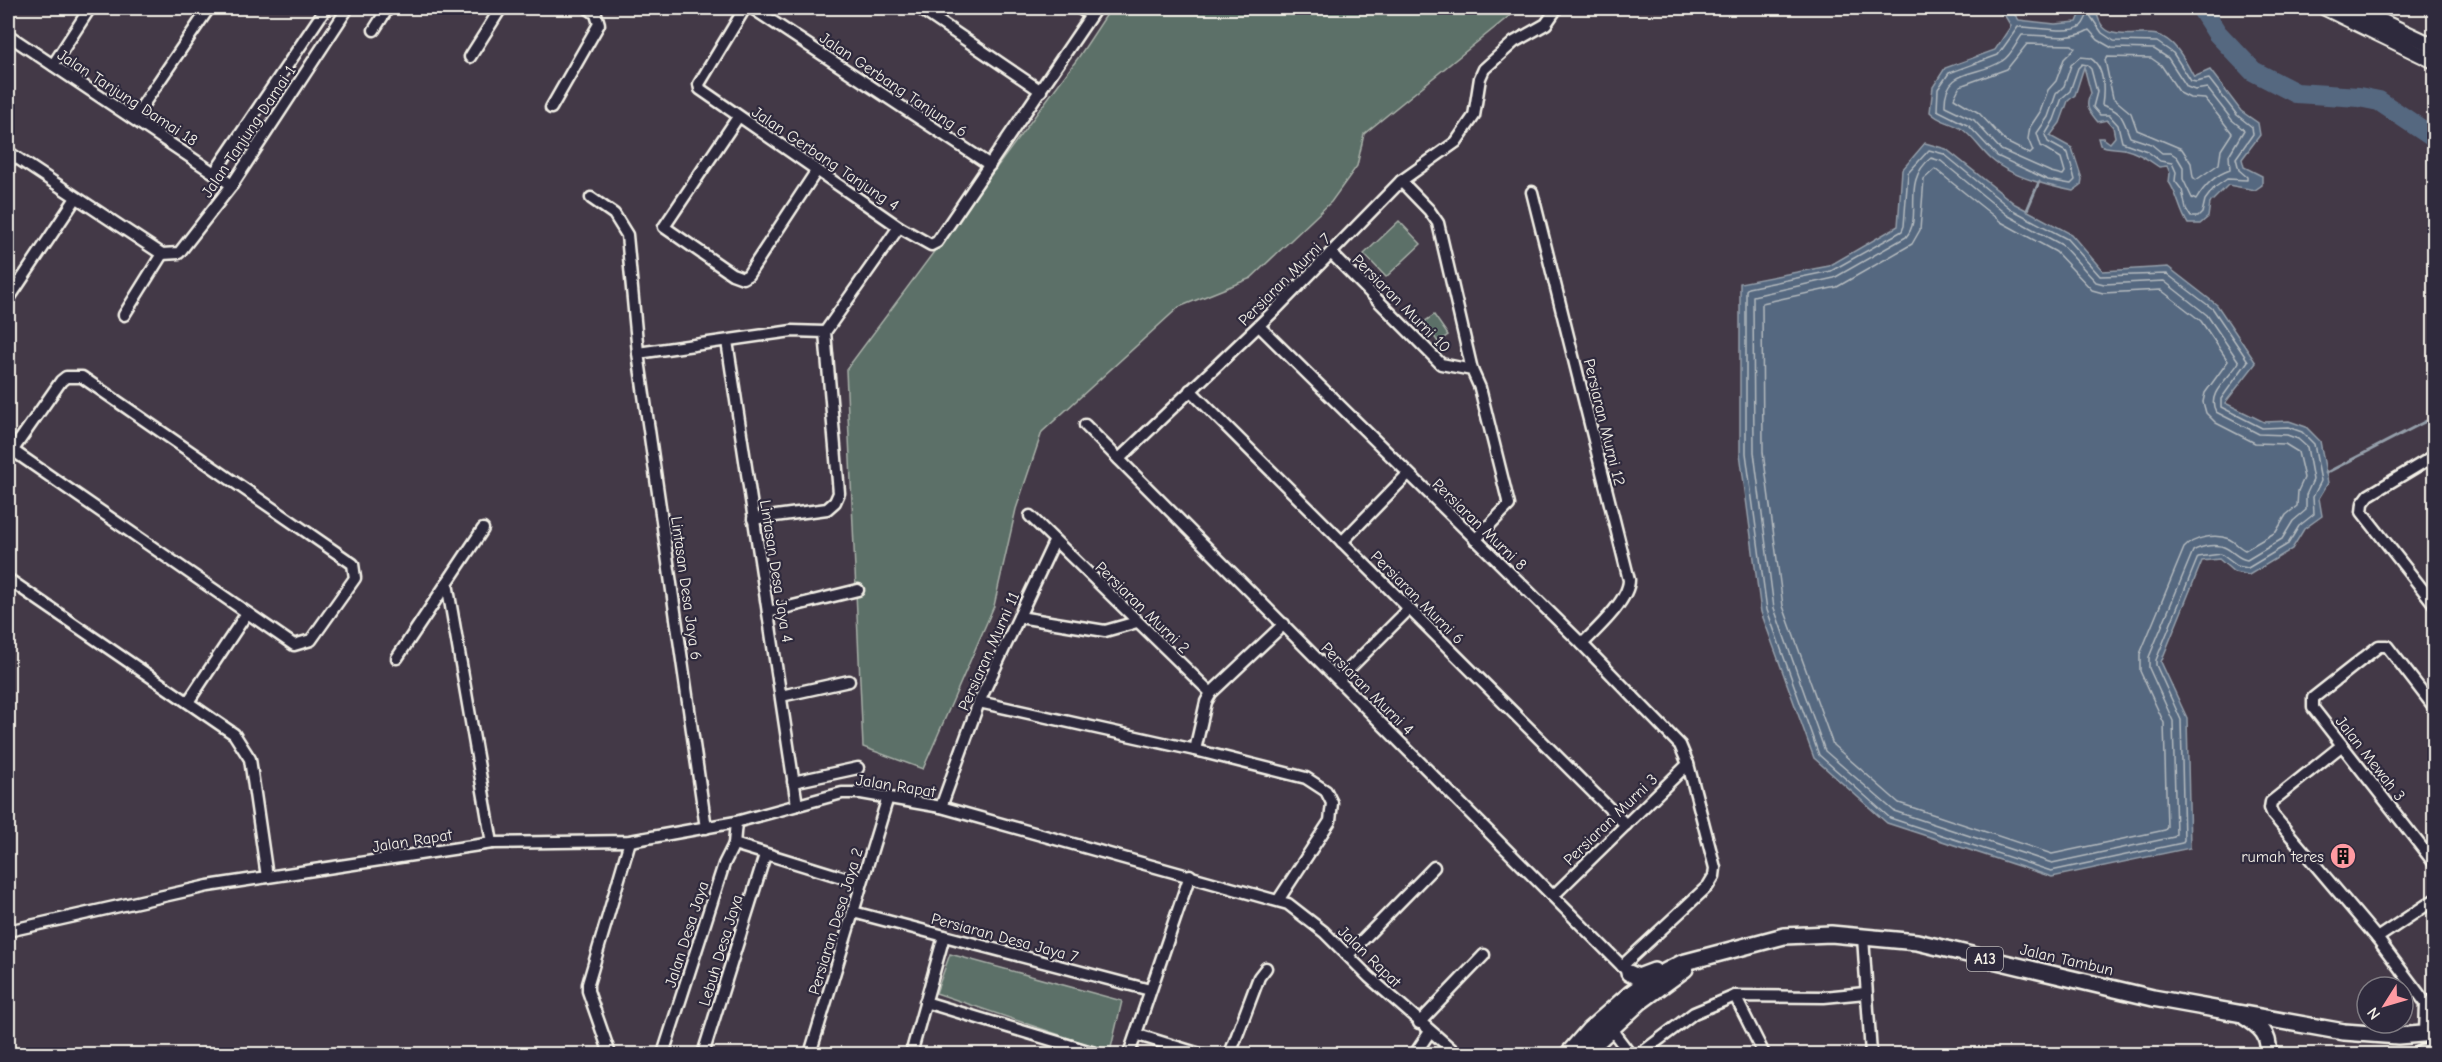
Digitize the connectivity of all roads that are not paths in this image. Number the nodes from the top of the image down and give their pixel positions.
1 (90, 8) edge
2 (209, 8) edge
3 (326, 8) edge
4 (348, 8) edge
5 (388, 8) edge
6 (501, 8) edge
7 (588, 8) edge
8 (745, 8) edge
9 (752, 8) edge
10 (919, 8) edge
11 (1079, 8) edge
12 (1557, 8) edge
13 (2325, 8) edge
14 (2353, 8) edge
15 (1093, 11) edge
16 (374, 30) dead end
17 (8, 35) edge
18 (2434, 46) edge
19 (470, 57) dead end
20 (2434, 62) edge
21 (53, 65) junction
22 (1041, 91) junction
23 (551, 108) dead end
24 (738, 117) junction
25 (134, 118) junction
26 (8, 152) edge
27 (990, 165) junction
28 (817, 170) junction
29 (215, 172) junction
30 (1401, 181) junction
31 (232, 185) junction
32 (1532, 192) dead end
33 (76, 198) junction
34 (591, 198) dead end
35 (899, 226) junction
36 (1331, 253) junction
37 (162, 254) junction
38 (8, 300) edge
39 (124, 315) dead end
40 (1259, 326) junction
41 (825, 333) junction
42 (727, 341) junction
43 (638, 353) junction
44 (1472, 370) junction
45 (1190, 390) junction
46 (1085, 424) dead end
47 (10, 454) edge
48 (2434, 456) edge
49 (1119, 459) junction
50 (1408, 474) junction
51 (1030, 516) dead end
52 (753, 519) junction
53 (483, 529) dead end
54 (1475, 540) junction
55 (1054, 542) junction
56 (1342, 542) junction
57 (8, 579) edge
58 (447, 583) junction
59 (858, 590) dead end
60 (2434, 604) edge
61 (1409, 609) junction
62 (768, 612) junction
63 (247, 613) junction
64 (1019, 617) junction
65 (1137, 622) junction
66 (1284, 624) junction
67 (1582, 644) junction
68 (397, 658) dead end
69 (1339, 679) junction
70 (849, 681) dead end
71 (1211, 693) junction
72 (781, 696) junction
73 (188, 702) junction
74 (979, 702) junction
75 (2434, 707) edge
76 (2341, 746) junction
77 (1195, 750) junction
78 (1688, 764) junction
79 (858, 768) dead end
80 (793, 782) junction
81 (888, 796) junction
82 (797, 805) junction
83 (941, 807) junction
84 (736, 822) junction
85 (1626, 825) junction
86 (706, 828) junction
87 (630, 841) junction
88 (492, 843) junction
89 (734, 844) junction
90 (765, 855) junction
91 (2434, 863) edge
92 (1434, 867) dead end
93 (1190, 875) junction
94 (267, 877) junction
95 (861, 883) junction
96 (1553, 896) junction
97 (1278, 899) junction
98 (2434, 900) edge
99 (853, 912) junction
100 (8, 931) edge
101 (944, 936) junction
102 (1863, 937) junction
103 (2377, 938) junction
104 (1348, 955) junction
105 (1484, 955) dead end
106 (1688, 962) junction
107 (1266, 968) dead end
108 (1625, 969) junction
109 (1150, 990) junction
110 (1865, 993) junction
111 (1735, 996) junction
112 (925, 1002) junction
113 (2431, 1010) edge
114 (2238, 1012) junction
115 (1607, 1019) junction
116 (1419, 1023) junction
117 (1429, 1032) junction
118 (2430, 1034) edge
119 (1138, 1035) junction
120 (2434, 1051) edge
121 (610, 1054) edge
122 (663, 1054) edge
123 (703, 1054) edge
124 (810, 1054) edge
125 (911, 1054) edge
126 (1098, 1054) edge
127 (1129, 1054) edge
128 (1200, 1054) edge
129 (1230, 1054) edge
130 (1415, 1054) edge
131 (1457, 1054) edge
132 (1568, 1054) edge
133 (1584, 1054) edge
134 (1630, 1054) edge
135 (1640, 1054) edge
136 (1764, 1054) edge
137 (1871, 1054) edge
138 (2268, 1054) edge
139 (2421, 1054) edge

1 - 21 street
2 - 25 street
3 - 29 street
4 - 31 street, Jalan Tanjung Damai 1
5 - 16 street
6 - 19 street
7 - 23 street
8 - 24 street, Jalan Gerbang Tanjung 4
9 - 27 street, Jalan Gerbang Tanjung 6
10 - 22 street
11 - 15 street
12 - 30 street, Persiaran Murni 7
13 - 20 street
14 - 18 street
15 - 22 street
17 - 21 street, Jalan Tanjung Damai 18
21 - 25 street, Jalan Tanjung Damai 18
22 - 27 street
24 - 28 street, Jalan Gerbang Tanjung 4
24 - 28 street
25 - 29 street, Jalan Tanjung Damai 18
26 - 33 street
27 - 35 street, Jalan Gerbang Tanjung 4
28 - 35 street, Jalan Gerbang Tanjung 4
29 - 31 street, Jalan Tanjung Damai 18
30 - 36 street, Persiaran Murni 7
30 - 44 street
31 - 37 street, Jalan Tanjung Damai 1
32 - 67 street, Persiaran Murni 12
33 - 37 street
33 - 38 street
34 - 43 street, Lintasan Desa Jaya 6
35 - 41 street
36 - 40 street, Persiaran Murni 7
36 - 44 street, Persiaran Murni 10
37 - 39 street
40 - 45 street, Persiaran Murni 7
40 - 50 street, Persiaran Murni 8
41 - 42 street
41 - 52 street
42 - 43 street
42 - 52 street, Lintasan Desa Jaya 4
43 - 86 street, Lintasan Desa Jaya 6
44 - 54 street
45 - 49 street, Persiaran Murni 7
45 - 56 street, Persiaran Murni 6
46 - 49 street, Persiaran Murni 4
47 - 63 street
47 - 63 street
48 - 60 street
49 - 66 street, Persiaran Murni 4
50 - 54 street, Persiaran Murni 8
50 - 56 street
51 - 55 street, Persiaran Murni 2
52 - 62 street, Lintasan Desa Jaya 4
53 - 58 street
54 - 67 street, Persiaran Murni 8
55 - 64 street, Persiaran Murni 11
55 - 65 street, Persiaran Murni 2
56 - 61 street, Persiaran Murni 6
57 - 73 street
58 - 68 street
58 - 88 street
59 - 62 street
61 - 69 street
61 - 85 street, Persiaran Murni 6
62 - 72 street, Lintasan Desa Jaya 4
63 - 73 street
64 - 65 street
64 - 74 street, Persiaran Murni 11
65 - 71 street, Persiaran Murni 2
66 - 69 street, Persiaran Murni 4
66 - 71 street
67 - 78 street, Persiaran Murni 8
69 - 96 street, Persiaran Murni 4
70 - 72 street
71 - 77 street
72 - 80 street, Lintasan Desa Jaya 4
73 - 94 street
74 - 77 street
74 - 83 street, Persiaran Murni 11
75 - 76 street, Jalan Mewah 3
76 - 91 street, Jalan Mewah 3
76 - 103 street
77 - 97 street
78 - 85 street, Persiaran Murni 3
78 - 108 street
79 - 80 street
80 - 82 street, Lintasan Desa Jaya 4
81 - 82 street, Jalan Rapat
81 - 83 street, Jalan Rapat
81 - 95 street, Persiaran Desa Jaya 2
82 - 84 street, Jalan Rapat
83 - 93 street, Jalan Rapat
84 - 86 street, Jalan Rapat
84 - 89 street, Jalan Desa Jaya
85 - 96 street, Persiaran Murni 3
86 - 87 street, Jalan Rapat
87 - 88 street, Jalan Rapat
87 - 121 street
88 - 94 street, Jalan Rapat
89 - 90 street
89 - 122 street, Jalan Desa Jaya
90 - 95 street
90 - 123 street, Lebuh Desa Jaya
92 - 104 street
93 - 97 street, Jalan Rapat
93 - 109 street
94 - 100 street, Jalan Rapat
95 - 99 street, Persiaran Desa Jaya 2
96 - 108 street, Persiaran Murni 4
97 - 104 street, Jalan Rapat
98 - 103 street
99 - 101 street, Persiaran Desa Jaya 7
99 - 124 street, Persiaran Desa Jaya 2
101 - 109 street, Persiaran Desa Jaya 7
101 - 112 street
102 - 106 main road, Jalan Tambun / A13
102 - 110 street
102 - 114 main road, Jalan Tambun / A13
103 - 113 street
104 - 116 street, Jalan Rapat
105 - 116 street
106 - 108 main road
106 - 115 main road, Jalan Tambun / A13
107 - 129 street
108 - 115 main road
109 - 119 street
110 - 111 street
110 - 137 street
111 - 135 street
111 - 136 street
112 - 125 street
112 - 126 street
113 - 118 street
114 - 118 main road, Jalan Tambun / A13
114 - 138 main road
115 - 132 main road, Jalan Tambun / A13
115 - 133 main road, Jalan Tambun / A13
115 - 134 street
116 - 117 street, Jalan Rapat
117 - 130 street
117 - 131 street, Jalan Rapat
119 - 127 street
119 - 128 street
120 - 139 main road

